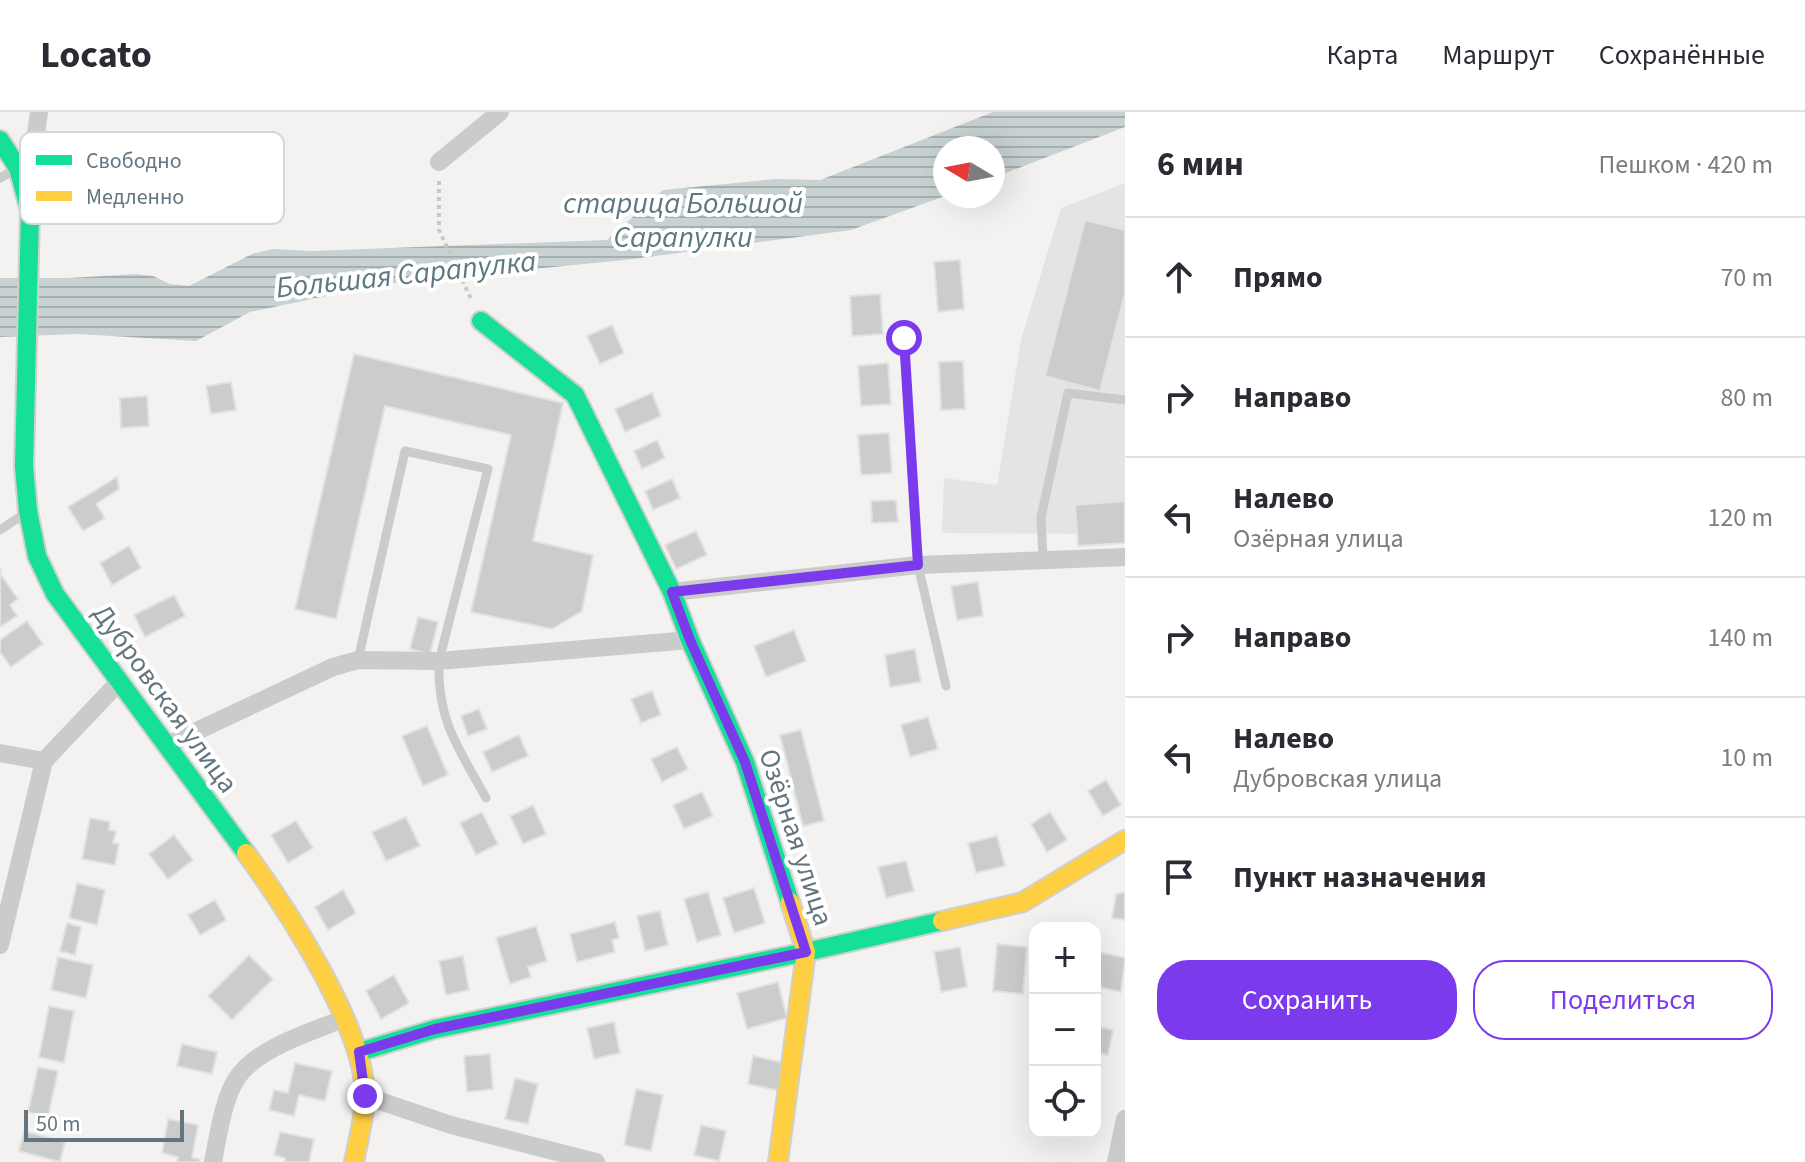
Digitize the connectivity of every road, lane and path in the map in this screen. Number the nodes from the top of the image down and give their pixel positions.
1 (39, 112) edge
2 (500, 112) edge
3 (36, 132) edge
4 (0, 140) edge
5 (439, 162) joint
6 (18, 168) junction
7 (20, 175) edge
8 (0, 178) edge
9 (30, 224) edge
10 (467, 290) dead end
11 (481, 321) dead end
12 (904, 338) dead end
13 (1125, 400) edge
14 (28, 511) junction
15 (0, 530) edge
16 (1125, 557) edge
17 (1043, 559) junction
18 (918, 565) junction
19 (672, 592) junction
20 (690, 640) junction
21 (358, 660) junction
22 (439, 661) junction
23 (118, 683) junction
24 (946, 686) dead end
25 (165, 746) junction
26 (0, 753) edge
27 (44, 761) junction
28 (486, 798) dead end
29 (1125, 840) edge
30 (0, 945) edge
31 (806, 952) junction
32 (345, 1018) junction
33 (359, 1052) junction
34 (365, 1096) junction
35 (1125, 1119) edge
36 (213, 1162) edge
37 (354, 1162) edge
38 (596, 1162) edge
39 (778, 1162) edge
40 (1116, 1162) edge

1 - 3 street
2 - 5 street
4 - 6 street, Дубровская улица
5 - 10 path
6 - 7 street, Дубровская улица
6 - 8 lane
9 - 14 street, Дубровская улица
11 - 19 street, Озёрная улица
12 - 18 lane
13 - 17 lane
14 - 15 lane
14 - 23 street, Дубровская улица
16 - 17 street
17 - 18 street
18 - 19 street
18 - 24 lane
19 - 20 street, Озёрная улица
20 - 22 street
20 - 31 street, Озёрная улица
21 - 22 street
21 - 22 lane
21 - 25 street
22 - 28 lane
23 - 25 street, Дубровская улица
23 - 27 street
25 - 32 street, Дубровская улица
26 - 27 street
27 - 30 street
29 - 31 street
31 - 33 street
31 - 39 street, Озёрная улица
32 - 33 street, Дубровская улица
32 - 36 street
33 - 34 street, Дубровская улица
34 - 37 street, Дубровская улица
34 - 38 street
35 - 40 street

